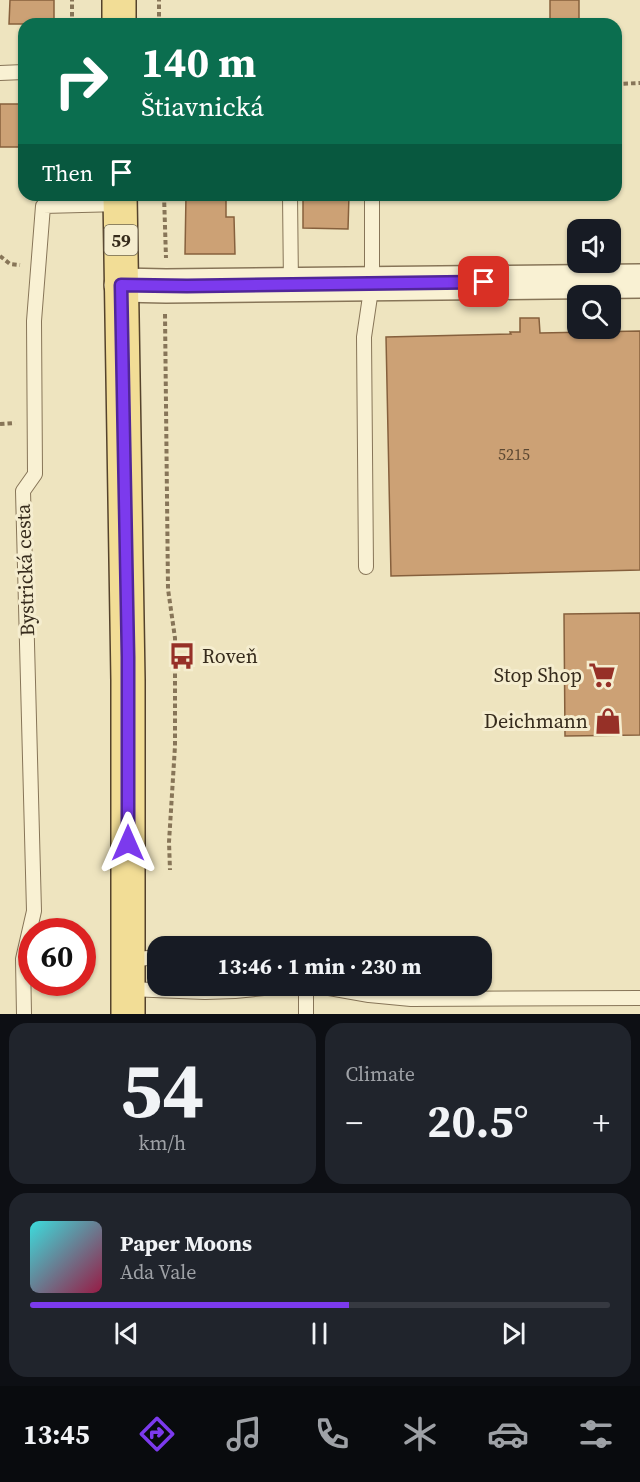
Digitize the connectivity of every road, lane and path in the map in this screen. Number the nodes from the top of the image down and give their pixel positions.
1 (72, 0) edge
2 (118, 0) edge
3 (159, 0) edge
4 (72, 18) edge
5 (119, 18) edge
6 (159, 18) edge
7 (18, 72) edge
8 (0, 73) edge
9 (640, 83) edge
10 (622, 84) edge
11 (98, 201) edge
12 (120, 201) edge
13 (164, 201) edge
14 (290, 201) edge
15 (372, 201) edge
16 (640, 281) edge
17 (372, 283) junction
18 (121, 285) junction
19 (291, 285) junction
20 (166, 286) junction
21 (366, 567) dead end
22 (170, 870) dead end
23 (136, 980) edge
24 (306, 996) edge
25 (380, 996) edge
26 (640, 998) edge
27 (24, 1014) edge
28 (306, 1014) edge

1 - 4 path
2 - 5 main road
3 - 6 path
7 - 8 lane
9 - 10 path
11 - 27 lane, Bystrická cesta
12 - 18 main road, Bystrická cesta / 59
13 - 20 path
14 - 19 lane
15 - 17 lane
16 - 17 street
17 - 19 street
17 - 21 lane
18 - 20 street
18 - 23 main road, Bystrická cesta / 59
19 - 20 street
20 - 22 path
24 - 28 lane
25 - 26 lane

